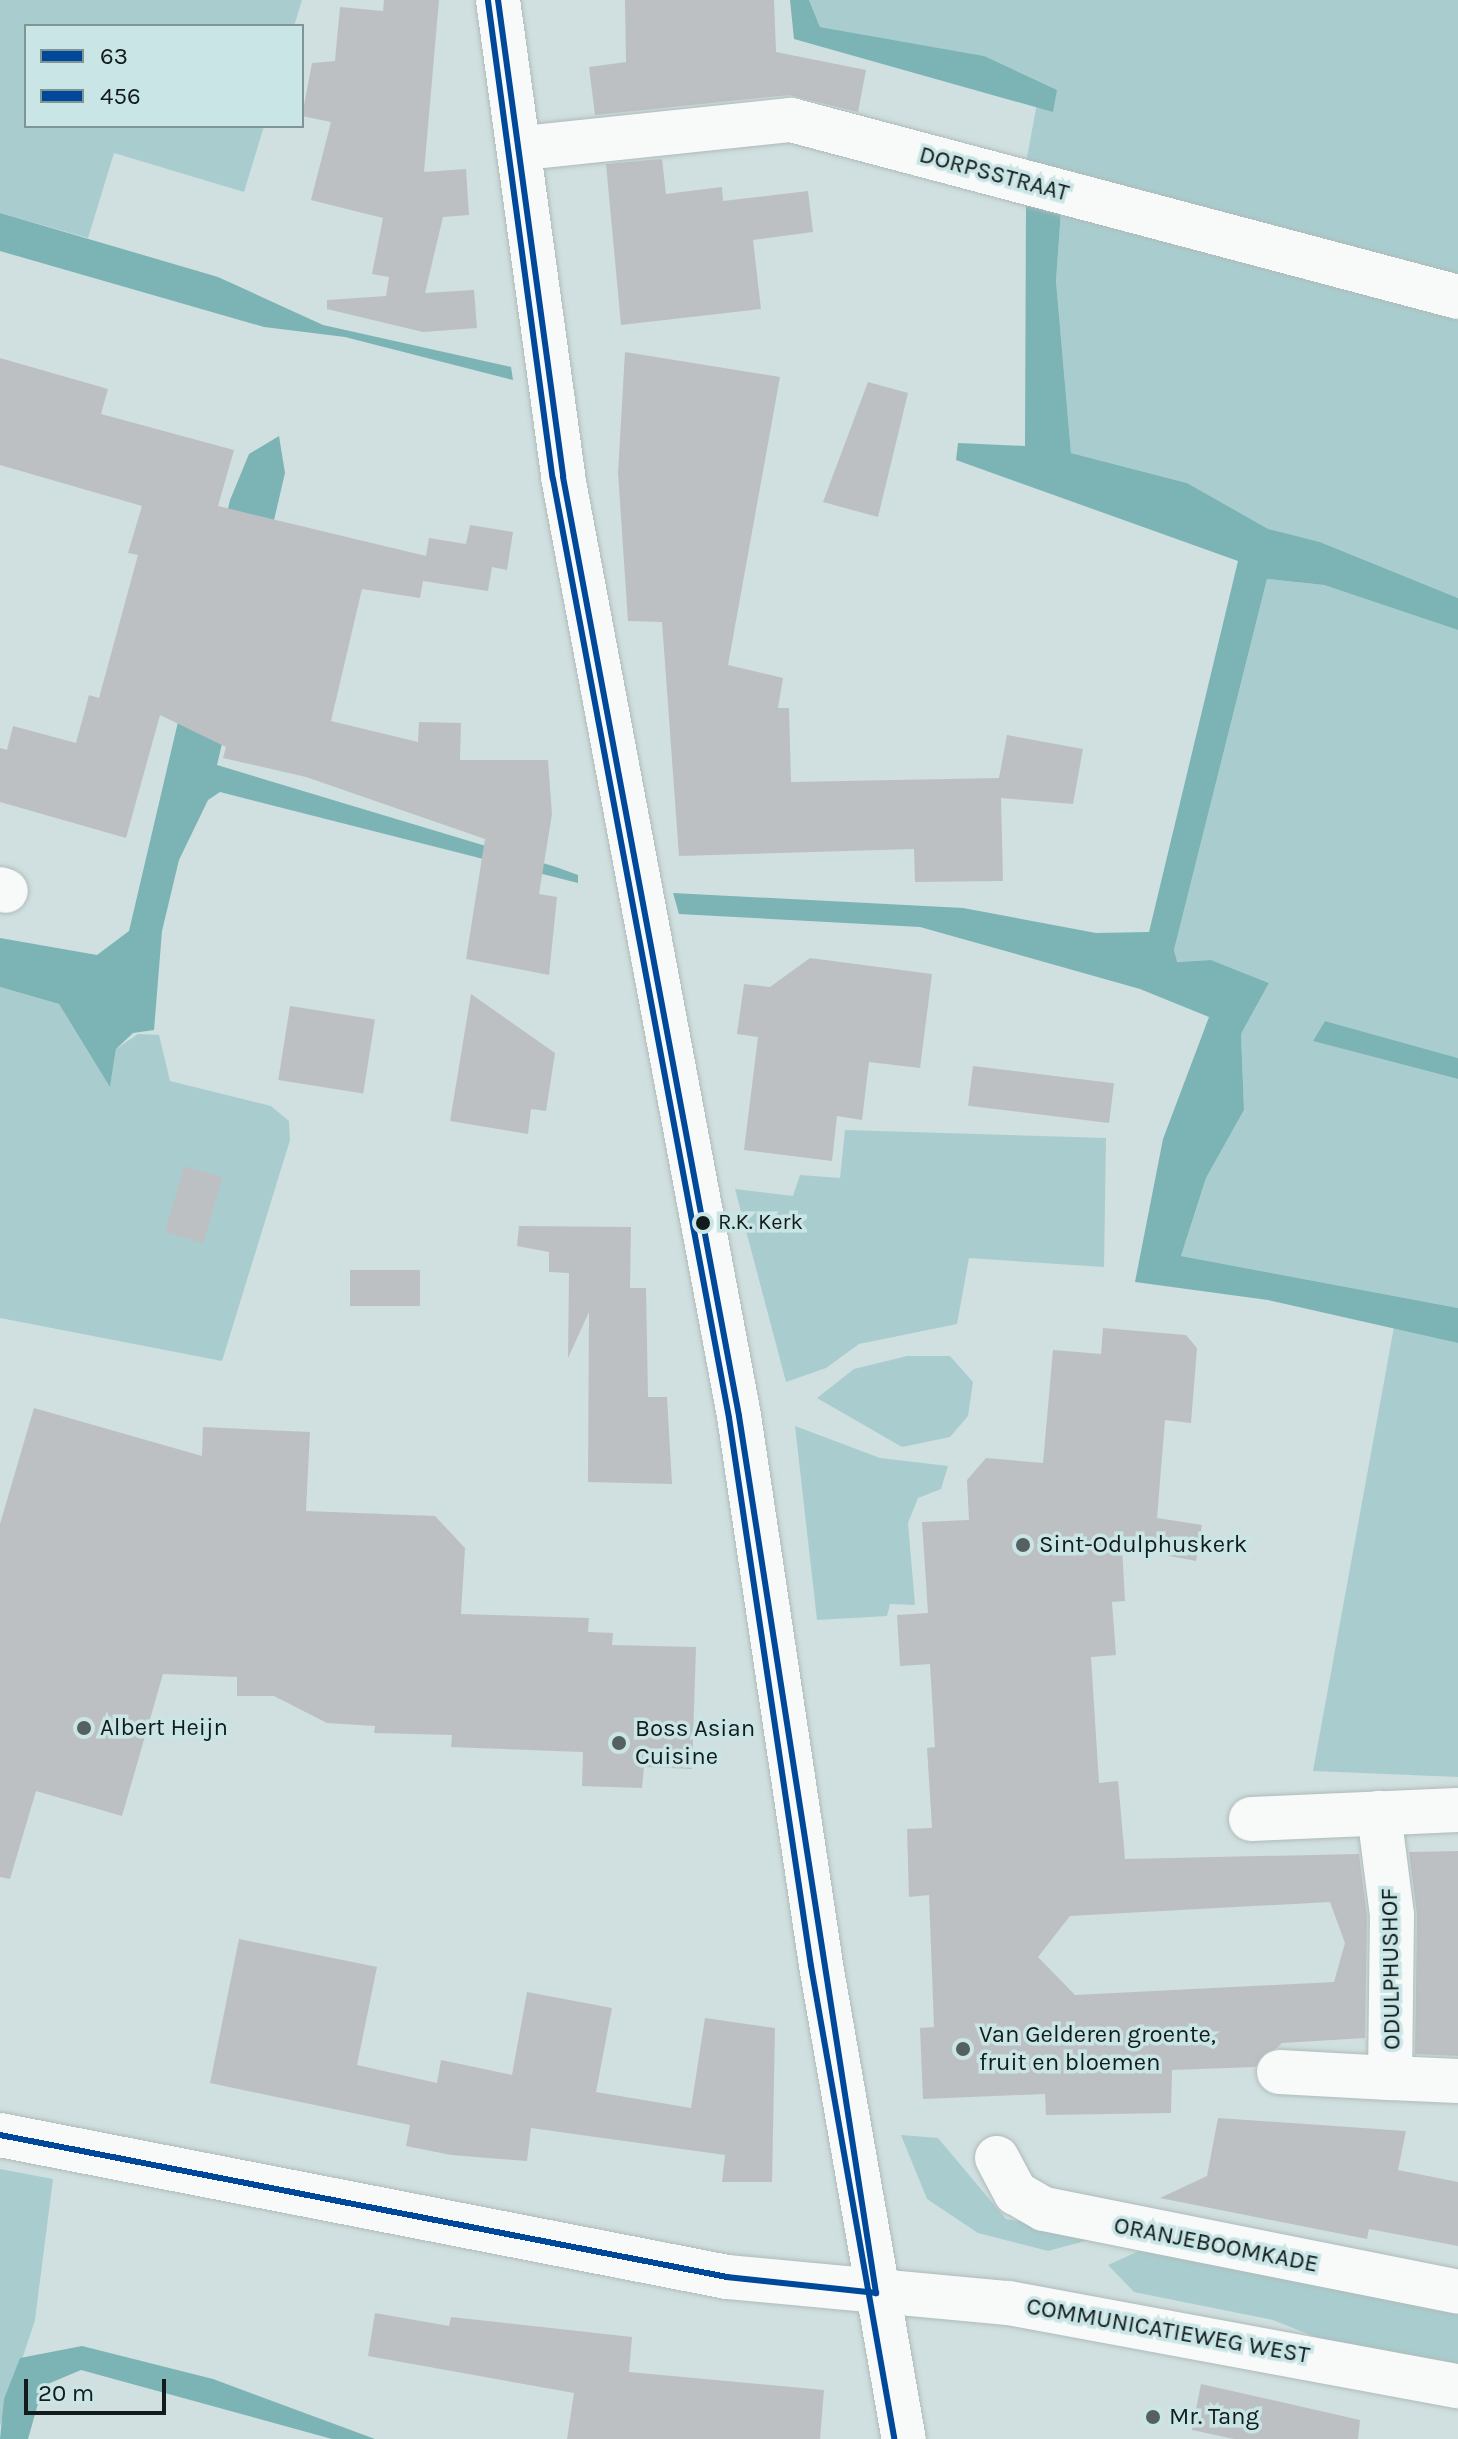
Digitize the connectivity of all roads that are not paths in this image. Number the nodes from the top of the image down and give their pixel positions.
1 (498, 0) edge
2 (523, 148) junction
3 (1458, 297) edge
4 (1458, 1810) edge
5 (1379, 1813) junction
6 (1251, 1819) dead end
7 (1279, 2072) dead end
8 (1390, 2078) junction
9 (1458, 2081) edge
10 (0, 2135) edge
11 (997, 2158) dead end
12 (1458, 2292) edge
13 (876, 2293) junction
14 (1458, 2386) edge
15 (904, 2439) edge

1 - 2 street
2 - 3 street, DORPSSTRAAT
2 - 13 street
4 - 5 street
5 - 6 street
5 - 8 street, ODULPHUSHOF
7 - 8 street, ODULPHUSHOF
8 - 9 street, ODULPHUSHOF
10 - 13 street, COMMUNICATIEWEG WEST
11 - 12 street, ORANJEBOOMKADE
13 - 14 street, COMMUNICATIEWEG WEST
13 - 15 street

